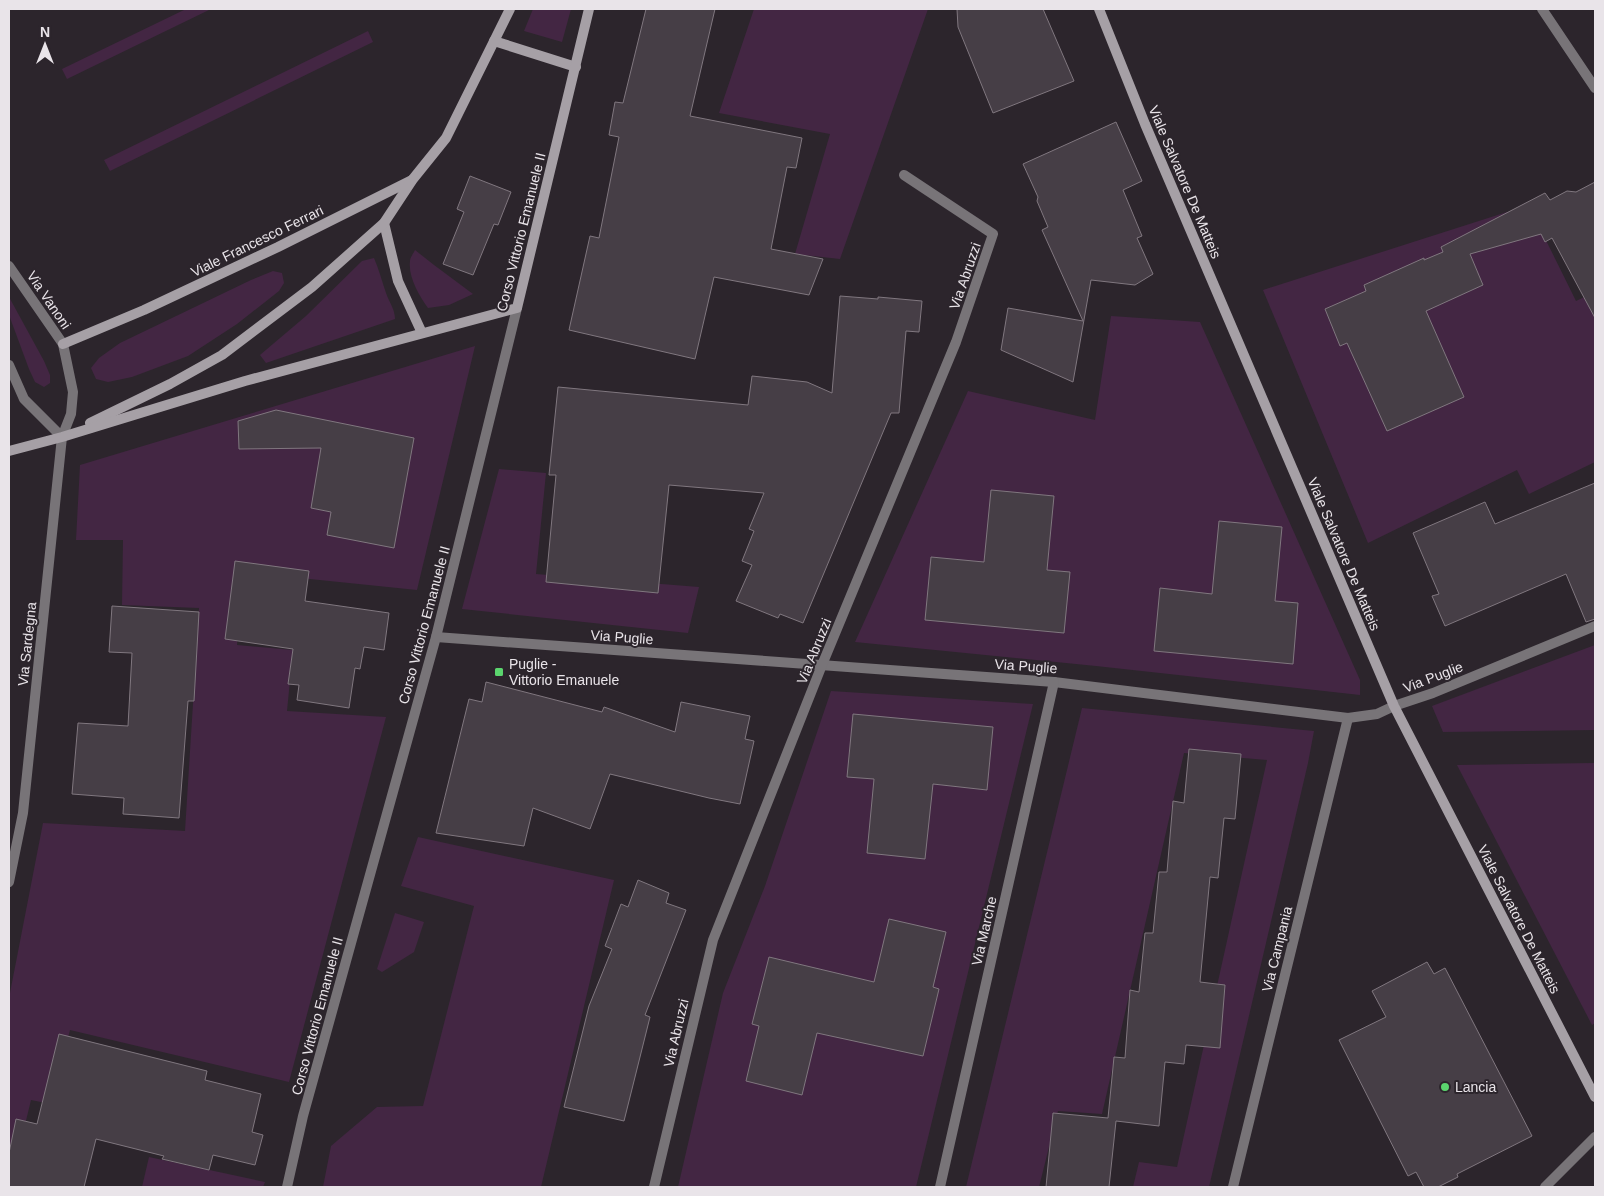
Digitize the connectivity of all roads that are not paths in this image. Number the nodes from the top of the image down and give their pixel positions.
1 (510, 9) edge
2 (589, 9) edge
3 (1099, 9) edge
4 (1542, 9) edge
5 (494, 41) junction
6 (576, 67) junction
7 (1595, 88) edge
8 (904, 175) dead end
9 (413, 179) junction
10 (384, 223) junction
11 (9, 266) edge
12 (517, 308) junction
13 (422, 333) junction
14 (63, 344) junction
15 (9, 365) edge
16 (62, 437) junction
17 (9, 450) edge
18 (1595, 626) edge
19 (436, 637) junction
20 (822, 665) junction
21 (1054, 682) junction
22 (1394, 706) junction
23 (1348, 718) junction
24 (9, 882) edge
25 (1595, 1097) edge
26 (1595, 1137) edge
27 (287, 1187) edge
28 (654, 1187) edge
29 (940, 1187) edge
30 (1233, 1187) edge
31 (1545, 1187) edge

1 - 5 street
2 - 6 street, Corso Vittorio Emanuele II
3 - 22 street, Viale Salvatore De Matteis
4 - 7 street
5 - 6 street
5 - 9 street
6 - 12 street, Corso Vittorio Emanuele II
8 - 20 street, Via Abruzzi
9 - 10 street
9 - 14 street, Viale Francesco Ferrari
10 - 13 street
10 - 16 street
11 - 14 street, Via Vanoni
12 - 13 street
12 - 19 street, Corso Vittorio Emanuele II
13 - 16 street
14 - 16 street, Via Vanoni
15 - 16 street
16 - 17 street
16 - 24 street, Via Sardegna
18 - 22 street, Via Puglie
19 - 20 street, Via Puglie
19 - 27 street, Corso Vittorio Emanuele II
20 - 21 street, Via Puglie
20 - 28 street, Via Abruzzi
21 - 23 street, Via Puglie
21 - 29 street, Via Marche
22 - 23 street, Via Puglie
22 - 25 street, Viale Salvatore De Matteis
23 - 30 street, Via Campania
26 - 31 street

